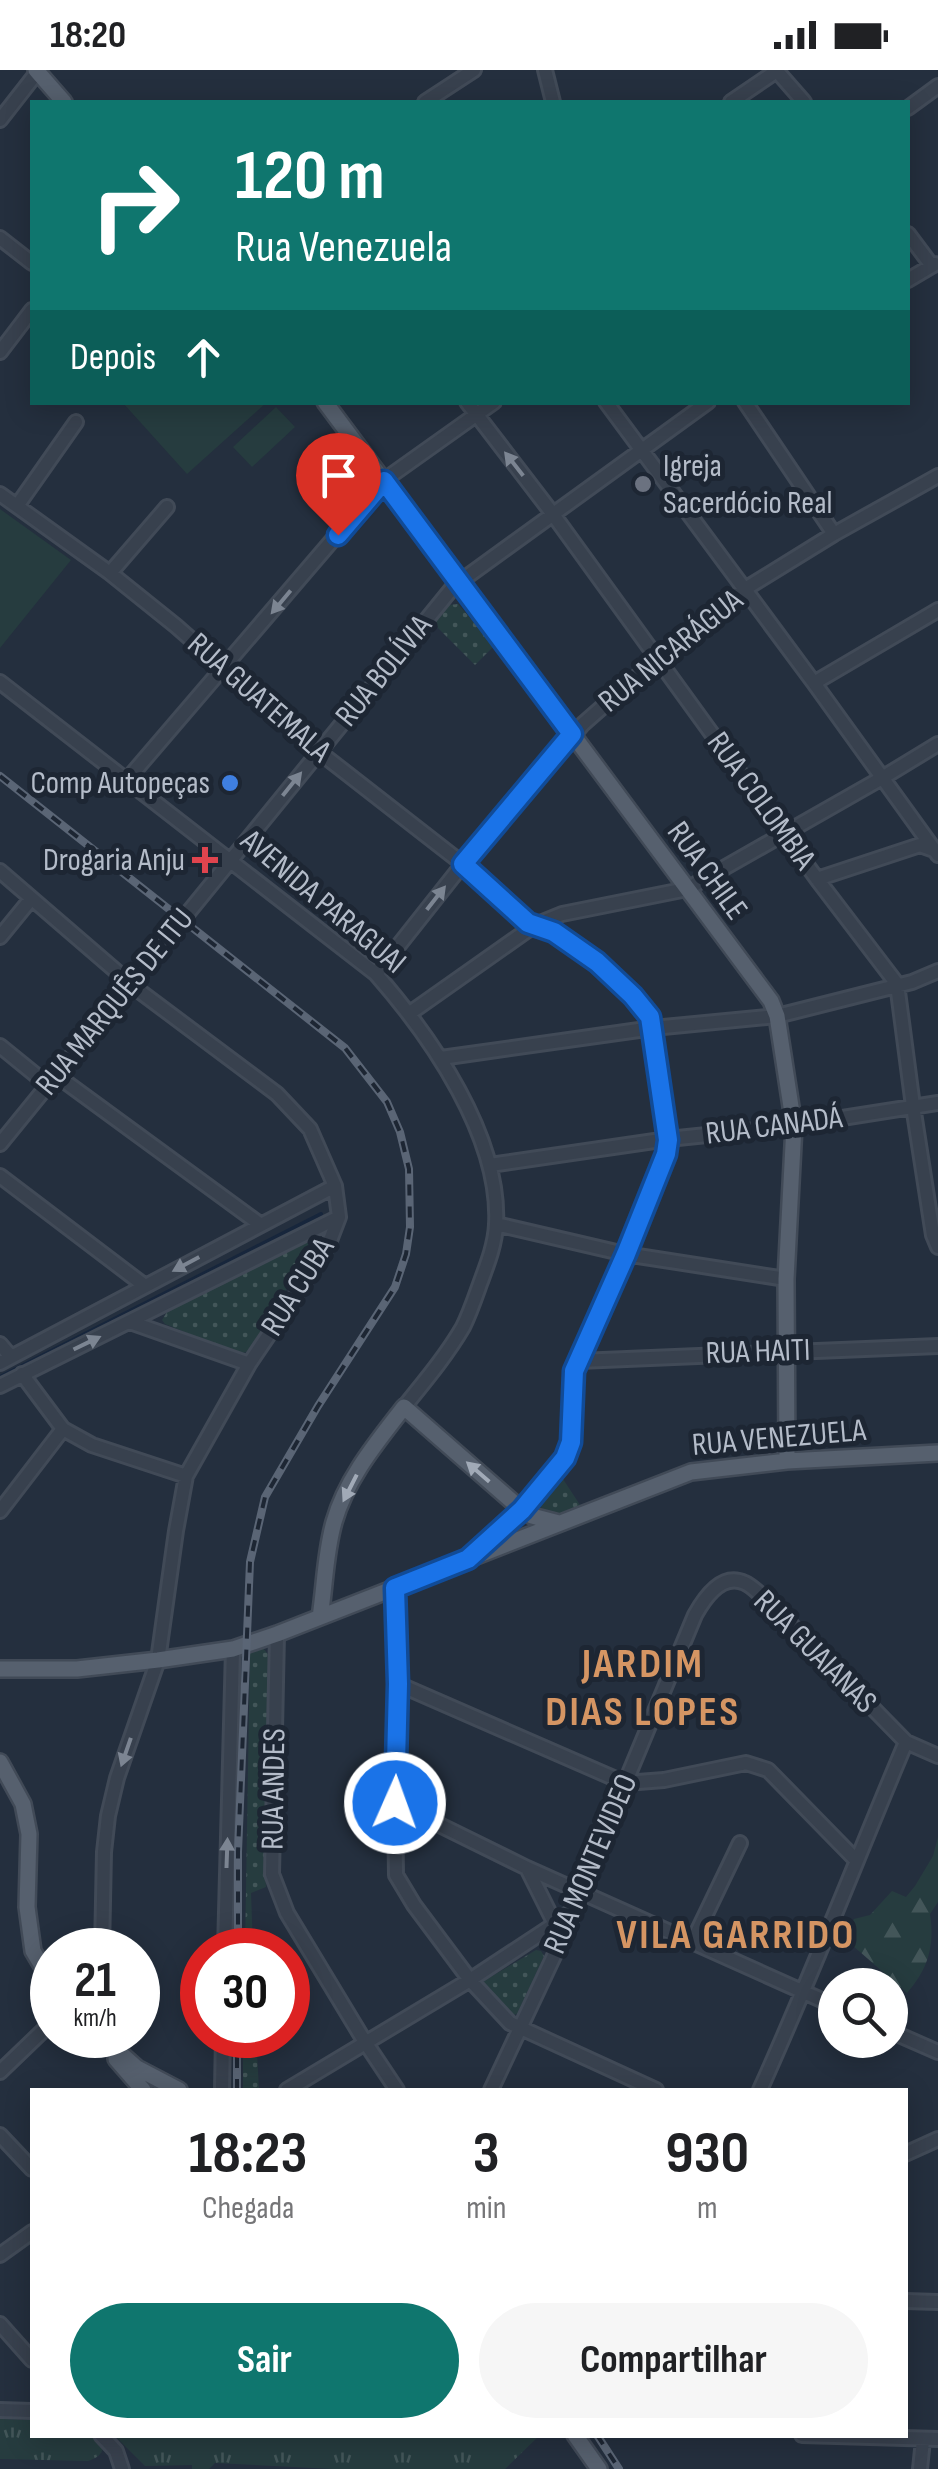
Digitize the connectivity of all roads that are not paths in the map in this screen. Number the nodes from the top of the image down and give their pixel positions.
1 (474, 70) edge
2 (545, 70) edge
3 (777, 70) edge
4 (38, 71) edge
5 (938, 86) edge
6 (62, 100) edge
7 (428, 100) edge
8 (552, 100) edge
9 (734, 100) edge
10 (802, 100) edge
11 (910, 107) edge
12 (0, 120) edge
13 (910, 236) edge
14 (0, 238) edge
15 (30, 261) edge
16 (935, 264) edge
17 (910, 279) edge
18 (30, 313) edge
19 (0, 352) edge
20 (327, 405) edge
21 (608, 405) edge
22 (704, 405) edge
23 (746, 405) edge
24 (472, 408) edge
25 (76, 422) dead end
26 (643, 450) junction
27 (938, 476) edge
28 (384, 481) junction
29 (0, 494) edge
30 (16, 506) junction
31 (167, 508) dead end
32 (552, 513) junction
33 (834, 534) junction
34 (110, 573) junction
35 (459, 580) junction
36 (745, 589) junction
37 (938, 610) edge
38 (658, 659) junction
39 (224, 670) junction
40 (0, 682) edge
41 (814, 683) junction
42 (572, 734) junction
43 (938, 744) edge
44 (318, 752) junction
45 (882, 778) junction
46 (126, 781) junction
47 (786, 834) junction
48 (936, 852) edge
49 (231, 860) junction
50 (463, 864) junction
51 (0, 872) edge
52 (817, 879) junction
53 (686, 889) junction
54 (31, 899) junction
55 (535, 925) junction
56 (0, 937) edge
57 (938, 963) edge
58 (938, 972) edge
59 (376, 974) junction
60 (130, 984) junction
61 (898, 984) junction
62 (410, 1014) junction
63 (776, 1016) junction
64 (653, 1028) junction
65 (0, 1046) edge
66 (441, 1058) junction
67 (52, 1080) junction
68 (938, 1103) edge
69 (913, 1106) junction
70 (794, 1126) junction
71 (668, 1140) junction
72 (0, 1144) edge
73 (490, 1165) junction
74 (0, 1176) edge
75 (334, 1186) junction
76 (235, 1206) junction
77 (339, 1216) junction
78 (496, 1224) junction
79 (261, 1225) junction
80 (228, 1243) junction
81 (938, 1247) edge
82 (626, 1254) junction
83 (116, 1263) junction
84 (786, 1279) junction
85 (145, 1286) junction
86 (118, 1300) junction
87 (130, 1322) junction
88 (0, 1344) edge
89 (938, 1346) edge
90 (787, 1351) junction
91 (6, 1360) edge
92 (578, 1361) junction
93 (249, 1364) junction
94 (22, 1374) junction
95 (0, 1386) edge
96 (404, 1407) junction
97 (64, 1429) junction
98 (938, 1453) edge
99 (787, 1460) junction
100 (186, 1476) junction
101 (522, 1510) junction
102 (0, 1511) edge
103 (559, 1523) junction
104 (468, 1559) junction
105 (716, 1586) joint
106 (395, 1588) junction
107 (320, 1617) junction
108 (277, 1634) junction
109 (233, 1649) junction
110 (158, 1660) junction
111 (0, 1669) edge
112 (398, 1684) junction
113 (906, 1742) junction
114 (938, 1756) edge
115 (0, 1762) edge
116 (625, 1783) junction
117 (395, 1803) junction
118 (740, 1843) dead end
119 (856, 1860) junction
120 (527, 1868) junction
121 (580, 1900) junction
122 (555, 1924) junction
123 (31, 1928) edge
124 (102, 1928) edge
125 (225, 1928) edge
126 (692, 1943) junction
127 (470, 1980) junction
128 (804, 1992) junction
129 (818, 1998) edge
130 (520, 2028) junction
131 (908, 2039) edge
132 (365, 2042) junction
133 (30, 2043) edge
134 (938, 2052) edge
135 (116, 2058) edge
136 (125, 2058) edge
137 (223, 2058) edge
138 (0, 2072) edge
139 (141, 2088) edge
140 (175, 2088) edge
141 (222, 2088) edge
142 (290, 2088) edge
143 (396, 2088) edge
144 (493, 2088) edge
145 (652, 2088) edge
146 (761, 2088) edge
147 (0, 2135) edge
148 (938, 2139) edge
149 (908, 2153) edge
150 (30, 2168) edge
151 (30, 2233) edge
152 (0, 2254) edge
153 (908, 2300) edge
154 (938, 2302) edge
155 (0, 2324) edge
156 (30, 2358) edge
157 (0, 2410) edge
158 (30, 2411) edge
159 (104, 2438) edge
160 (577, 2438) edge
161 (879, 2438) edge
162 (931, 2440) edge
163 (122, 2469) edge
164 (599, 2469) edge
165 (920, 2469) edge

1 - 7 street
2 - 8 street
3 - 9 street
3 - 10 street
4 - 6 main road
4 - 12 street
5 - 11 street
13 - 16 street
14 - 15 street
16 - 17 street
18 - 19 street
20 - 28 main road, RUA CHILE
21 - 26 street
22 - 26 street, RUA BOLÍVIA
23 - 33 street
24 - 28 street
32 -> 24 street, RUA COLOMBIA
25 - 30 street
26 - 32 street, RUA BOLÍVIA
26 - 36 street
27 - 33 street, RUA NICARÁGUA
28 - 35 main road, RUA CHILE
28 -> 39 street
29 - 30 street, RUA GUATEMALA
30 - 34 street, RUA GUATEMALA
31 - 34 street
32 - 35 street, RUA BOLÍVIA
32 - 38 street, RUA COLOMBIA
33 - 36 street, RUA NICARÁGUA
34 - 39 street, RUA GUATEMALA
35 - 42 main road, RUA CHILE
35 - 44 street, RUA BOLÍVIA
36 - 38 street, RUA NICARÁGUA
36 - 41 street
37 - 41 street
38 - 42 street, RUA NICARÁGUA
38 - 47 street, RUA COLOMBIA
39 - 44 street, RUA GUATEMALA
39 - 46 street
40 - 46 street, AVENIDA PARAGUAI
41 - 45 street
42 - 50 street, RUA NICARÁGUA
42 - 53 main road, RUA CHILE
43 - 45 street
49 -> 44 street, RUA BOLÍVIA
44 - 50 street, RUA GUATEMALA
45 - 47 street
45 - 48 street
46 - 49 street, AVENIDA PARAGUAI
47 - 52 street, RUA COLOMBIA
47 - 53 street
48 - 52 street
49 - 59 street, AVENIDA PARAGUAI
49 - 60 street, RUA MARQUÊS DE ITU
50 - 55 street, RUA GUATEMALA
59 -> 50 street, RUA NICARÁGUA
51 - 54 street, RUA CUBA
52 - 61 street, RUA COLOMBIA
53 - 55 street
53 - 63 main road, RUA CHILE
54 - 56 street
54 - 60 street, RUA CUBA
55 - 62 street
55 - 64 street, RUA GUATEMALA
57 - 61 street
58 - 61 street
59 - 62 street, AVENIDA PARAGUAI
60 - 67 street, RUA MARQUÊS DE ITU
60 - 75 street, RUA CUBA
61 - 63 street
61 - 69 street
62 - 66 street, AVENIDA PARAGUAI
63 - 64 street
63 - 70 main road, RUA CHILE
64 - 66 street
64 - 71 street, RUA GUATEMALA
65 - 67 street
66 - 73 street, AVENIDA PARAGUAI
67 - 72 street, RUA MARQUÊS DE ITU
67 - 76 street
68 - 69 street, RUA CANADÁ
69 - 70 street, RUA CANADÁ
69 - 81 street
70 - 71 street, RUA CANADÁ
70 - 84 main road, RUA CHILE
71 - 73 street, RUA CANADÁ
71 - 82 street, RUA GUATEMALA
73 - 78 street, AVENIDA PARAGUAI
74 - 83 street
75 - 77 street, RUA CUBA
75 - 79 street
76 - 79 street
76 - 80 street
77 - 87 street
77 - 93 street, RUA CUBA
78 - 82 street
78 - 96 street, AVENIDA PARAGUAI
79 - 80 street
80 -> 85 street
82 - 84 street
82 - 92 street, RUA GUATEMALA
83 - 85 street
83 - 86 street
84 - 90 main road, RUA CHILE
85 - 86 street
86 - 91 street
87 - 93 street
94 -> 87 street
88 - 91 street
89 - 90 street, RUA HAITI
90 - 92 street, RUA HAITI
90 - 99 main road, RUA CHILE
92 - 101 street, RUA GUATEMALA
93 - 100 street, RUA CUBA
94 - 95 street
94 - 97 street
101 -> 96 main road
96 -> 107 main road, AVENIDA PARAGUAI
97 - 100 street
97 - 102 street
98 - 99 main road, RUA VENEZUELA
99 - 103 main road, RUA VENEZUELA
100 - 110 street, RUA CUBA
101 - 103 main road
101 - 104 street, RUA GUATEMALA
103 - 104 main road, RUA VENEZUELA
104 - 106 main road, RUA VENEZUELA
105 - 113 street, RUA GUAIANAS
105 - 116 street, RUA MONTEVIDEO
106 - 107 main road, RUA VENEZUELA
106 - 112 street
107 - 108 main road, RUA VENEZUELA
108 - 109 main road, RUA VENEZUELA
108 - 132 street, RUA ANDES
109 - 110 main road, RUA VENEZUELA
125 -> 109 street
110 - 111 main road, RUA VENEZUELA
110 -> 124 street, RUA CUBA
112 - 116 street
112 - 117 street
113 - 114 street
113 - 119 street
115 - 123 main road
116 - 119 street
116 - 121 street, RUA MONTEVIDEO
117 - 120 street
117 - 127 street
118 - 126 street
119 - 128 street
120 - 121 street
120 - 122 street
121 - 122 street
121 - 126 street
121 - 130 street, RUA MONTEVIDEO
122 - 127 street
126 - 128 street
127 - 130 street
127 - 132 street
128 - 129 street
128 - 146 street
130 - 144 street, RUA MONTEVIDEO
130 - 145 street
131 - 134 street
132 - 142 street
132 - 143 street, RUA ANDES
133 - 138 street
135 - 139 main road
136 - 140 main road
137 - 141 street
147 - 150 street
148 - 149 street
151 - 152 street
153 - 154 street
155 - 156 street
157 - 158 street
159 - 163 street
160 - 164 main road
161 - 162 street
162 - 165 street

